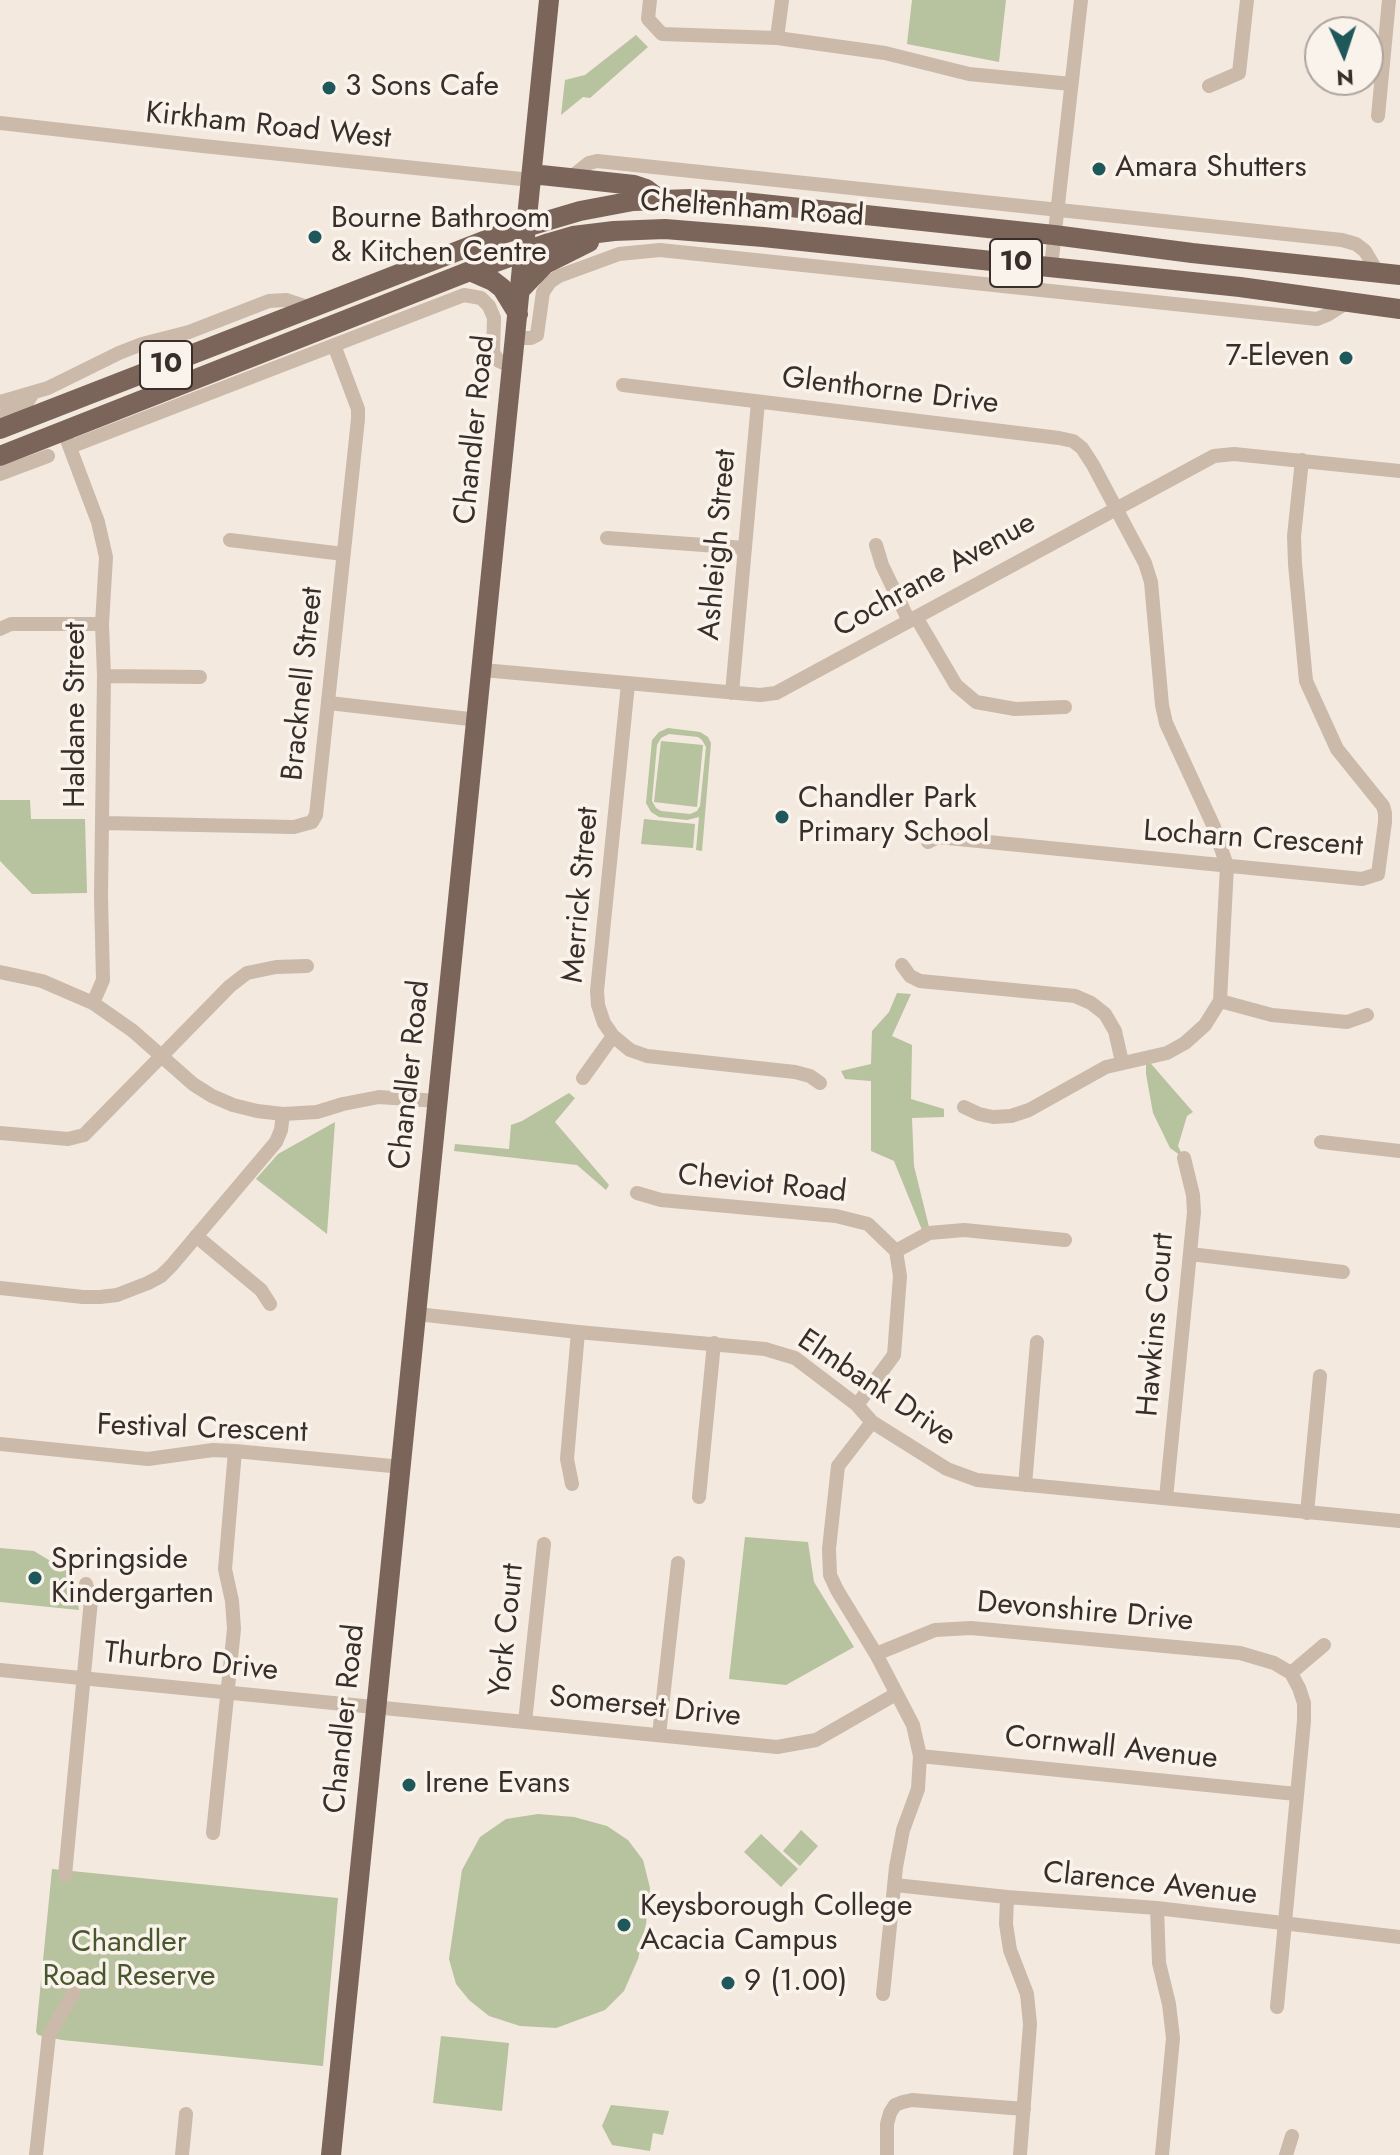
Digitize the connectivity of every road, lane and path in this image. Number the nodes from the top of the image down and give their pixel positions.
1 (549, 0) edge
2 (650, 0) edge
3 (782, 0) edge
4 (1081, 0) edge
5 (1247, 0) edge
6 (1389, 0) edge
7 (777, 38) junction
8 (1071, 84) junction
9 (1209, 86) dead end
10 (1378, 116) dead end
11 (0, 123) edge
12 (531, 177) junction
13 (570, 178) junction
14 (659, 199) junction
15 (1057, 210) junction
16 (526, 226) junction
17 (614, 231) junction
18 (1054, 235) junction
19 (524, 252) junction
20 (1051, 267) junction
21 (470, 271) junction
22 (1390, 272) edge
23 (520, 290) junction
24 (1346, 303) junction
25 (310, 308) junction
26 (1400, 309) edge
27 (518, 314) junction
28 (515, 338) junction
29 (334, 345) junction
30 (512, 367) junction
31 (623, 385) dead end
32 (33, 393) junction
33 (0, 402) edge
34 (758, 402) junction
35 (0, 417) edge
36 (22, 421) junction
37 (0, 429) edge
38 (67, 440) junction
39 (0, 456) edge
40 (48, 456) dead end
41 (1302, 460) junction
42 (1400, 471) edge
43 (0, 474) edge
44 (1115, 507) junction
45 (607, 538) dead end
46 (230, 540) dead end
47 (876, 545) dead end
48 (745, 548) junction
49 (343, 554) junction
50 (913, 619) junction
51 (102, 624) junction
52 (0, 629) edge
53 (483, 670) junction
54 (104, 676) junction
55 (200, 677) dead end
56 (628, 684) junction
57 (732, 693) junction
58 (329, 703) junction
59 (1065, 707) dead end
60 (478, 720) junction
61 (103, 823) junction
62 (928, 842) dead end
63 (1227, 866) junction
64 (902, 965) dead end
65 (307, 966) dead end
66 (0, 972) edge
67 (1220, 1001) junction
68 (93, 1003) junction
69 (1367, 1015) dead end
70 (613, 1036) junction
71 (162, 1056) junction
72 (1122, 1062) junction
73 (583, 1078) dead end
74 (820, 1083) dead end
75 (437, 1101) junction
76 (964, 1107) dead end
77 (283, 1114) junction
78 (0, 1133) edge
79 (1321, 1142) dead end
80 (1400, 1151) edge
81 (1184, 1158) dead end
82 (637, 1193) dead end
83 (196, 1236) junction
84 (1065, 1240) dead end
85 (896, 1251) junction
86 (1190, 1254) junction
87 (1343, 1272) dead end
88 (0, 1288) edge
89 (270, 1304) dead end
90 (417, 1314) junction
91 (578, 1332) junction
92 (1037, 1342) dead end
93 (714, 1343) junction
94 (1320, 1376) dead end
95 (857, 1405) junction
96 (872, 1422) junction
97 (0, 1444) edge
98 (235, 1451) junction
99 (402, 1467) junction
100 (572, 1484) dead end
101 (1025, 1485) junction
102 (699, 1497) dead end
103 (1166, 1498) junction
104 (1307, 1513) junction
105 (1400, 1521) edge
106 (544, 1544) dead end
107 (678, 1563) dead end
108 (86, 1584) dead end
109 (1324, 1645) dead end
110 (876, 1654) junction
111 (0, 1670) edge
112 (1291, 1673) junction
113 (85, 1678) junction
114 (229, 1694) junction
115 (896, 1694) junction
116 (378, 1707) junction
117 (525, 1722) junction
118 (659, 1735) junction
119 (920, 1756) junction
120 (1296, 1794) junction
121 (213, 1833) dead end
122 (65, 1875) dead end
123 (895, 1885) junction
124 (1007, 1897) junction
125 (1157, 1908) junction
126 (1284, 1924) junction
127 (1400, 1937) edge
128 (74, 1992) dead end
129 (883, 1994) dead end
130 (1277, 2007) dead end
131 (1024, 2109) junction
132 (186, 2114) dead end
133 (1292, 2136) dead end
134 (36, 2155) edge
135 (182, 2155) edge
136 (331, 2155) edge
137 (887, 2155) edge
138 (1020, 2155) edge
139 (1162, 2155) edge
140 (1286, 2155) edge

1 - 12 main road, Chandler Road
2 - 7 street
3 - 7 street
4 - 8 street
5 - 9 street
6 - 10 street
7 - 8 street
8 - 15 street
11 - 12 street, Kirkham Road West
12 - 13 main road
12 - 16 main road, Chandler Road
13 - 14 main road
13 - 15 street, Cheltenham Road
14 - 16 main road, Cheltenham Road / 10
14 - 18 main road, Cheltenham Road / 10
15 - 18 street
15 - 22 street, Cheltenham Road
16 - 19 main road, Chandler Road
16 - 25 main road, Cheltenham Road / 10
17 - 19 main road, Cheltenham Road / 10
17 - 20 main road, Cheltenham Road / 10
17 - 23 main road
18 - 20 street
18 - 22 main road, Cheltenham Road / 10
19 - 21 main road, Cheltenham Road / 10
19 - 23 main road, Chandler Road
20 - 24 main road, Cheltenham Road / 10
21 - 27 main road
21 - 38 main road, Cheltenham Road / 10
23 - 27 main road, Chandler Road
24 - 26 main road, Cheltenham Road / 10
24 - 28 street, Cheltenham Road
25 - 32 street
25 - 36 main road, Cheltenham Road / 10
27 - 28 main road, Chandler Road
28 - 30 main road, Chandler Road
29 - 30 street, Cheltenham Road
29 - 38 street, Cheltenham Road
29 - 49 street, Bracknell Street
30 - 53 main road, Chandler Road
31 - 34 street, Glenthorne Drive
32 - 33 street
32 - 35 street
34 - 44 street, Glenthorne Drive
34 - 48 street, Ashleigh Street
36 - 37 main road, Cheltenham Road / 10
36 - 38 main road
38 - 39 main road, Cheltenham Road / 10
38 - 51 street, Haldane Street
40 - 43 street
41 - 42 street, Cochrane Avenue
41 - 44 street, Cochrane Avenue
41 - 63 street, Locharn Crescent
44 - 50 street, Cochrane Avenue
44 - 63 street
45 - 48 street
46 - 49 street
47 - 50 street
48 - 57 street, Ashleigh Street
49 - 58 street, Bracknell Street
50 - 57 street, Cochrane Avenue
50 - 59 street
51 - 52 street
51 - 54 street, Haldane Street
53 - 56 street, Cochrane Avenue
53 - 60 main road, Chandler Road
54 - 55 street
54 - 61 street, Haldane Street
56 - 57 street, Cochrane Avenue
56 - 70 street, Merrick Street
58 - 60 street
58 - 61 street, Bracknell Street
60 - 75 main road, Chandler Road
61 - 68 street, Haldane Street
62 - 63 street, Locharn Crescent
63 - 67 street
64 - 72 street
65 - 71 street
66 - 68 street
67 - 69 street
67 - 72 street
68 - 71 street
70 - 73 street
70 - 74 street
71 - 77 street
71 - 78 street
72 - 76 street
75 - 77 street
75 - 90 main road, Chandler Road
77 - 83 street
79 - 80 street
81 - 86 street, Hawkins Court
82 - 85 street, Cheviot Road
83 - 88 street
83 - 89 street
84 - 85 street
85 - 95 street
86 - 87 street
86 - 103 street, Hawkins Court
90 - 91 street, Elmbank Drive
90 - 99 main road, Chandler Road
91 - 93 street, Elmbank Drive
91 - 100 street
92 - 101 street
93 - 95 street, Elmbank Drive
93 - 102 street
94 - 104 street
95 - 96 street, Elmbank Drive
96 - 101 street, Elmbank Drive
96 - 110 street
97 - 98 street, Festival Crescent
98 - 99 street, Festival Crescent
98 - 114 street
99 - 116 main road, Chandler Road
101 - 103 street, Elmbank Drive
103 - 104 street, Elmbank Drive
104 - 105 street, Elmbank Drive
106 - 117 street, York Court
107 - 118 street
108 - 113 street
109 - 112 street
110 - 112 street, Devonshire Drive
110 - 115 street
111 - 113 street, Thurbro Drive
112 - 120 street
113 - 114 street, Thurbro Drive
113 - 122 street
114 - 116 street, Thurbro Drive
114 - 121 street
115 - 118 street, Somerset Drive
115 - 119 street
116 - 117 street, Somerset Drive
116 - 136 main road, Chandler Road
117 - 118 street, Somerset Drive
119 - 120 street, Cornwall Avenue
119 - 123 street
120 - 126 street
123 - 124 street, Clarence Avenue
123 - 129 street
124 - 125 street, Clarence Avenue
124 - 131 street
125 - 126 street, Clarence Avenue
125 - 139 street
126 - 127 street, Clarence Avenue
126 - 130 street
128 - 134 street
131 - 137 street
131 - 138 street
132 - 135 street
133 - 140 street

